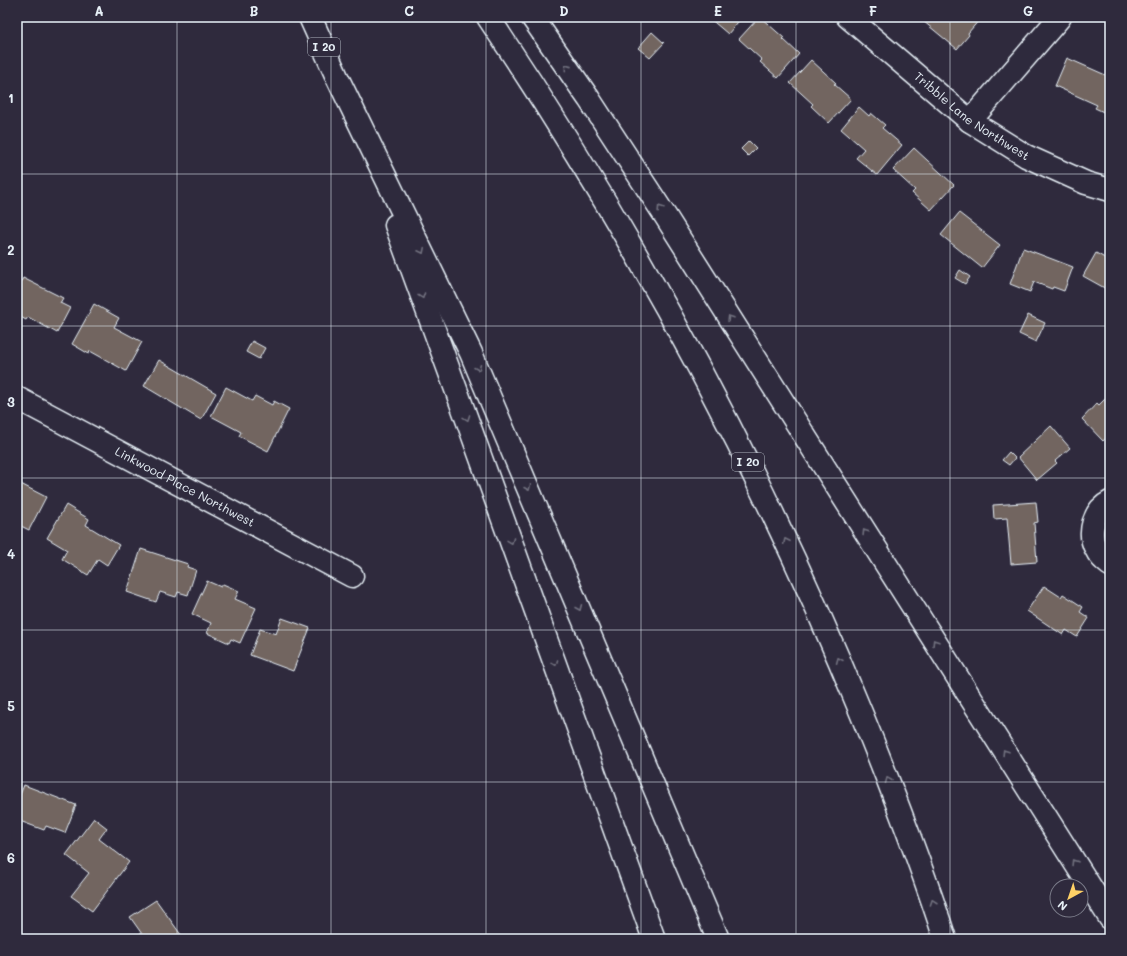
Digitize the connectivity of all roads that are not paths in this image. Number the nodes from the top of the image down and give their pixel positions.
1 (310, 17) edge
2 (488, 17) edge
3 (532, 17) edge
4 (848, 17) edge
5 (1060, 17) edge
6 (337, 77) junction
7 (970, 121) junction
8 (1110, 190) edge
9 (17, 398) edge
10 (1110, 502) edge
11 (1110, 565) edge
12 (352, 576) dead end
13 (1110, 918) edge
14 (654, 939) edge
15 (718, 939) edge
16 (945, 939) edge

1 - 6 main road, I 20
16 -> 2 main road, I 20
13 -> 3 main road
4 - 7 main road, Tribble Lane Northwest
5 - 7 main road
6 -> 14 main road, I 20
6 -> 15 main road
7 - 8 main road, Tribble Lane Northwest
9 - 12 main road, Linkwood Place Northwest
10 - 11 main road

